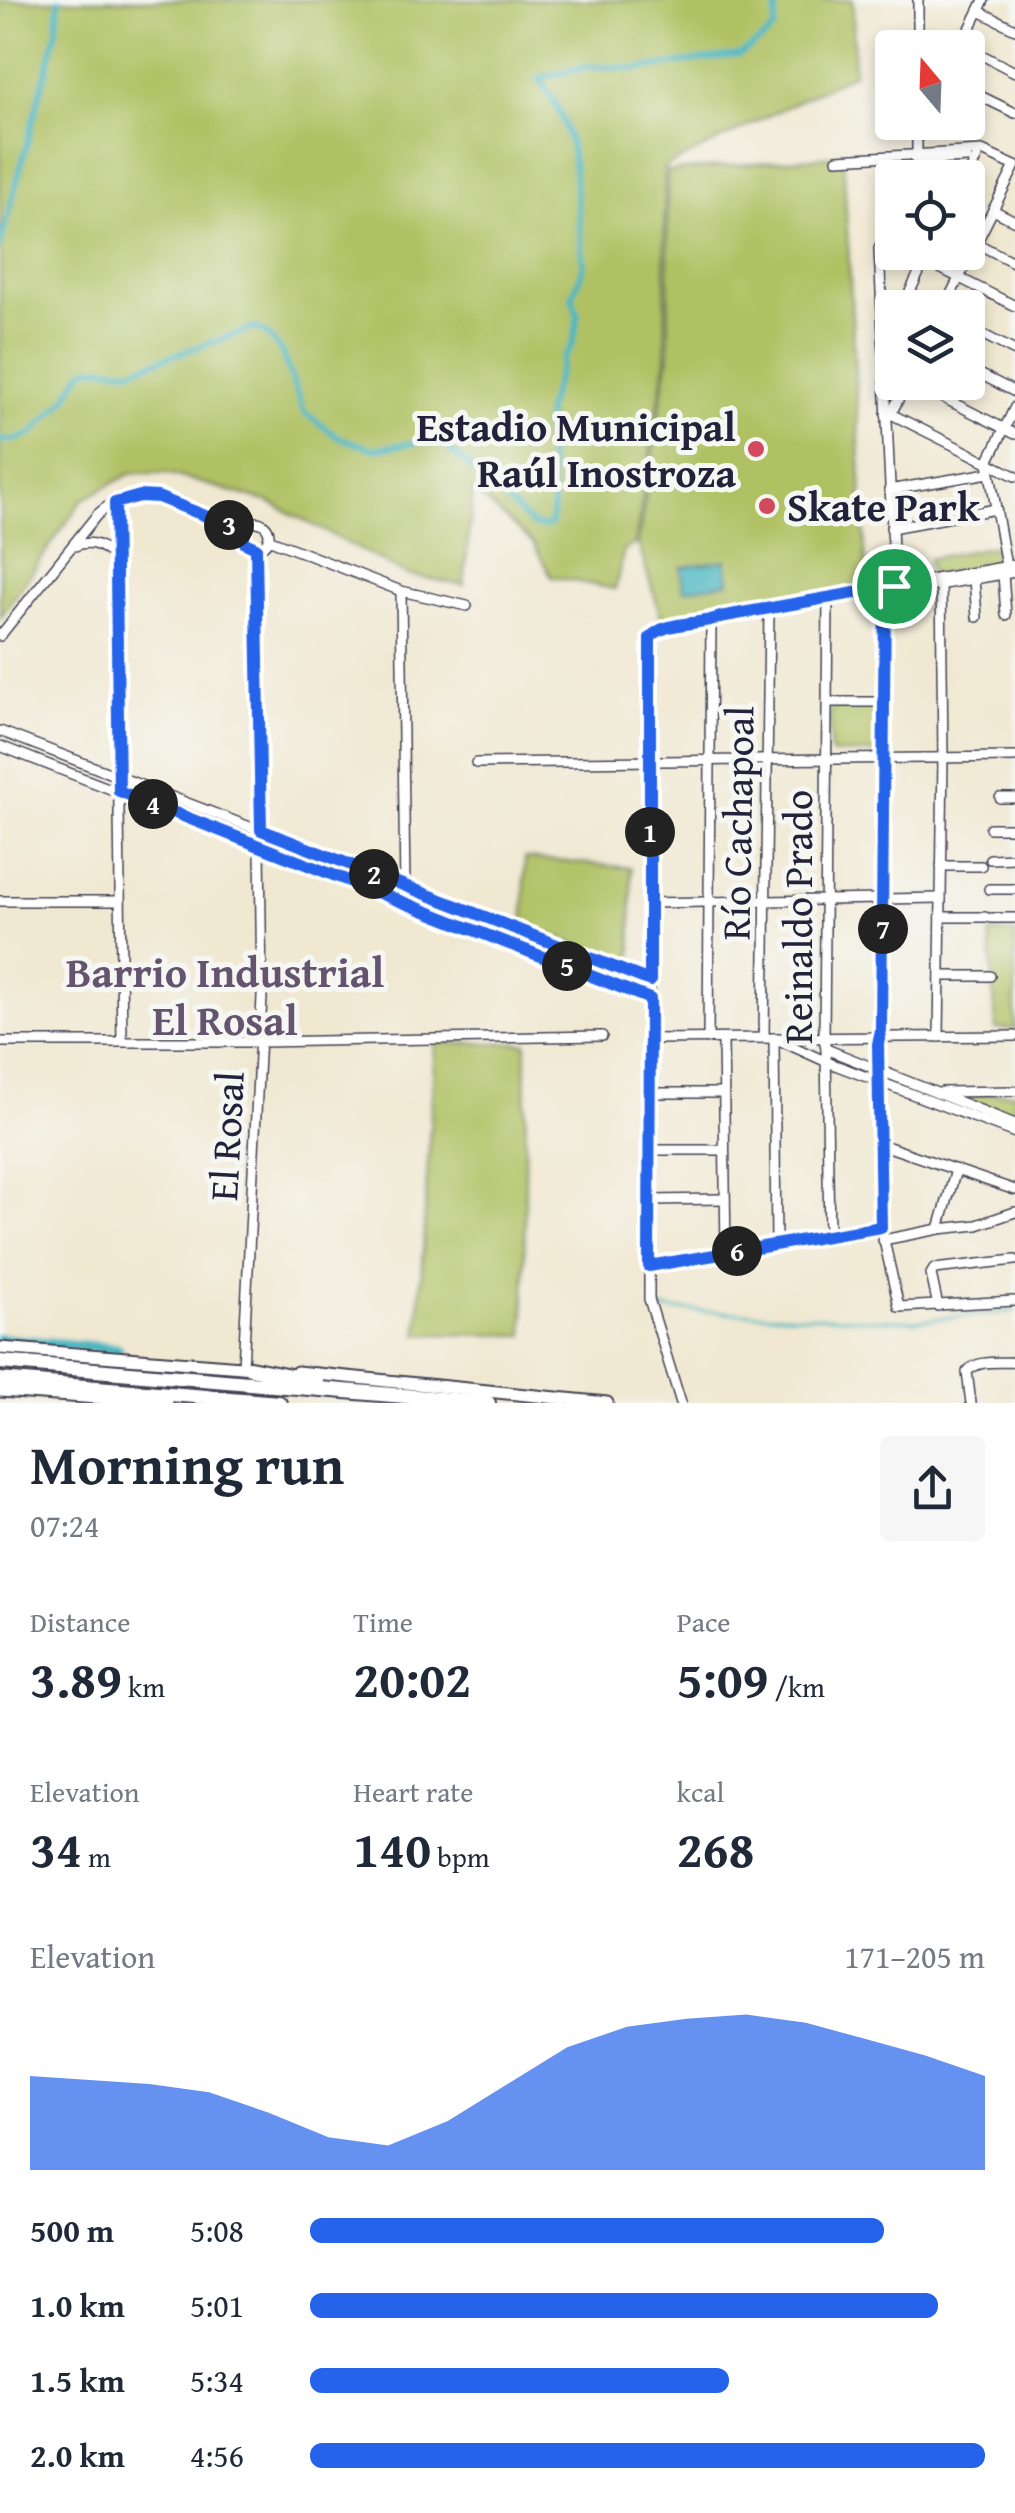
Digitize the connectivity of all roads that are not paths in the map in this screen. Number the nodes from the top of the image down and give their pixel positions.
1 (918, 0) edge
2 (984, 0) edge
3 (979, 11) junction
4 (918, 30) edge
5 (972, 30) edge
6 (1015, 30) edge
7 (985, 57) edge
8 (1015, 72) edge
9 (985, 98) edge
10 (1015, 113) edge
11 (917, 140) edge
12 (916, 157) junction
13 (977, 157) junction
14 (838, 159) dead end
15 (915, 160) edge
16 (976, 160) edge
17 (1014, 169) edge
18 (993, 210) junction
19 (1015, 221) edge
20 (985, 226) edge
21 (985, 248) edge
22 (1015, 263) edge
23 (947, 270) edge
24 (963, 270) edge
25 (959, 278) junction
26 (953, 290) edge
27 (1015, 306) edge
28 (985, 336) edge
29 (1015, 351) edge
30 (985, 377) edge
31 (1015, 392) edge
32 (887, 400) edge
33 (897, 400) edge
34 (946, 400) edge
35 (1015, 407) edge
36 (888, 414) junction
37 (1004, 428) junction
38 (1015, 434) edge
39 (989, 468) junction
40 (1015, 476) edge
41 (889, 490) junction
42 (115, 503) junction
43 (996, 510) junction
44 (891, 528) junction
45 (243, 531) junction
46 (268, 539) junction
47 (72, 547) junction
48 (256, 548) junction
49 (115, 557) junction
50 (1010, 569) edge
51 (974, 579) junction
52 (942, 581) junction
53 (889, 590) junction
54 (401, 591) junction
55 (828, 601) junction
56 (467, 606) dead end
57 (769, 611) junction
58 (1006, 615) dead end
59 (977, 617) dead end
60 (711, 621) junction
61 (0, 636) edge
62 (828, 702) junction
63 (885, 702) junction
64 (0, 731) edge
65 (0, 746) edge
66 (1015, 756) edge
67 (885, 758) junction
68 (943, 758) junction
69 (827, 759) junction
70 (711, 760) junction
71 (769, 760) junction
72 (650, 761) junction
73 (476, 763) dead end
74 (118, 776) junction
75 (119, 791) junction
76 (1000, 798) dead end
77 (1015, 798) edge
78 (990, 828) dead end
79 (1015, 828) edge
80 (261, 830) junction
81 (260, 846) junction
82 (1015, 858) edge
83 (942, 866) junction
84 (406, 886) junction
85 (989, 888) dead end
86 (1015, 889) edge
87 (941, 898) junction
88 (884, 899) junction
89 (766, 900) junction
90 (826, 900) junction
91 (0, 901) edge
92 (120, 901) junction
93 (406, 902) junction
94 (650, 902) junction
95 (708, 902) junction
96 (941, 917) junction
97 (485, 918) junction
98 (1015, 918) edge
99 (463, 925) junction
100 (511, 927) junction
101 (506, 941) junction
102 (940, 976) junction
103 (990, 976) dead end
104 (650, 981) junction
105 (650, 999) junction
106 (602, 1036) dead end
107 (1015, 1036) edge
108 (939, 1037) junction
109 (708, 1038) junction
110 (723, 1038) junction
111 (769, 1038) junction
112 (879, 1038) junction
113 (650, 1039) junction
114 (122, 1041) junction
115 (0, 1042) edge
116 (262, 1042) junction
117 (825, 1044) junction
118 (826, 1062) junction
119 (878, 1069) junction
120 (878, 1082) junction
121 (1015, 1091) edge
122 (724, 1092) junction
123 (935, 1092) junction
124 (650, 1093) junction
125 (1015, 1124) edge
126 (1015, 1133) edge
127 (880, 1144) junction
128 (650, 1150) junction
129 (724, 1150) junction
130 (956, 1170) junction
131 (1015, 1190) edge
132 (725, 1199) junction
133 (649, 1200) junction
134 (1015, 1212) edge
135 (881, 1227) junction
136 (939, 1229) junction
137 (828, 1236) junction
138 (883, 1240) junction
139 (776, 1245) junction
140 (726, 1253) junction
141 (1011, 1258) edge
142 (649, 1266) junction
143 (1015, 1301) edge
144 (938, 1306) junction
145 (0, 1348) edge
146 (0, 1362) edge
147 (1015, 1362) edge
148 (247, 1368) junction
149 (0, 1380) edge
150 (0, 1391) edge
151 (376, 1392) junction
152 (165, 1403) edge
153 (184, 1403) edge
154 (280, 1403) edge
155 (488, 1403) edge
156 (606, 1403) edge
157 (681, 1403) edge
158 (971, 1403) edge

1 - 4 street
2 - 3 street
3 - 5 street
3 - 6 street
7 - 8 street
9 - 10 street
11 - 12 street
12 - 13 street
12 - 14 street
12 - 15 street
12 - 17 street
13 - 16 street
13 - 17 street
17 - 18 street
18 - 19 street
18 - 20 street
21 - 22 street
23 - 25 street
24 - 25 street
25 - 26 street
25 - 27 street
28 - 29 street
30 - 31 street
32 - 36 street
33 - 36 street
34 - 37 street
35 - 37 street
36 - 39 street
36 - 41 street
37 - 38 street
37 - 39 street
39 - 40 street
39 - 41 street
39 - 43 street
41 - 44 street
42 - 45 street
42 - 47 street
42 - 49 street
43 - 44 street
43 - 50 street
44 - 53 street
45 - 46 street
45 - 48 street
46 - 48 street
46 - 54 street
47 - 49 street
47 - 61 street
48 - 80 street, El Rosal
49 - 74 street
50 - 51 street
50 - 52 street
50 - 58 street
51 - 52 street
51 - 59 street
52 - 53 street
52 - 68 street
53 - 55 street
53 - 63 street
54 - 56 street
54 - 84 street
55 - 57 street
55 - 62 street, Reinaldo Prado
57 - 60 street
57 - 71 street, Río Cachapoal
60 - 70 street
60 - 72 street
62 - 63 street
62 - 69 street, Reinaldo Prado
63 - 67 street
64 - 74 street
65 - 75 street
66 - 68 street
67 - 68 street
67 - 69 street
67 - 88 street
68 - 83 street
69 - 71 street
69 - 90 street, Reinaldo Prado
70 - 71 street
70 - 72 street
70 - 95 street
71 - 89 street, Río Cachapoal
72 - 73 street
72 - 94 street
74 - 75 street
74 - 80 street
75 - 81 street
75 - 92 street
76 - 77 street
78 - 79 street
80 - 81 street, El Rosal
80 - 84 street
81 - 93 street
81 - 116 street, El Rosal
82 - 83 street
83 - 87 street
84 - 93 street
84 - 97 street
85 - 86 street
87 - 88 street
87 - 96 street
88 - 90 street
88 - 112 street
89 - 90 street
89 - 95 street
89 - 111 street, Río Cachapoal
90 - 117 street, Reinaldo Prado
91 - 92 street
92 - 114 street
93 - 99 street
94 - 95 street
94 - 104 street
95 - 109 street
96 - 98 street
96 - 102 street
97 - 99 street
97 - 100 street
99 - 101 street
100 - 101 street
100 - 104 street
101 - 105 street
102 - 103 street
102 - 108 street
104 - 105 street
105 - 113 street
106 - 116 street
107 - 108 street
108 - 112 street
109 - 110 street
109 - 113 street
110 - 111 street
110 - 122 street
111 - 117 street
111 - 118 street
111 - 139 street, Río Cachapoal
112 - 117 street
112 - 119 street
113 - 124 street
114 - 115 street
114 - 116 street
116 - 148 street, El Rosal
117 - 118 street, Reinaldo Prado
117 - 119 street
118 - 120 street
118 - 137 street, Reinaldo Prado
119 - 120 street
119 - 123 street
120 - 126 street
120 - 127 street
121 - 123 street
122 - 124 street
122 - 129 street
123 - 125 street
124 - 128 street
127 - 130 street
127 - 135 street
128 - 129 street
128 - 133 street
129 - 132 street
130 - 131 street
130 - 136 street
132 - 133 street
132 - 140 street
133 - 142 street
134 - 136 street
135 - 137 street
135 - 138 street
136 - 138 street
137 - 139 street
138 - 144 street
139 - 140 street
140 - 142 street
141 - 144 street
142 - 157 street
143 - 144 street
145 - 148 main road
146 - 151 highway
147 - 158 street
148 - 151 highway
148 - 156 main road
149 - 154 highway
150 - 152 main road
151 - 155 highway
152 - 153 highway

